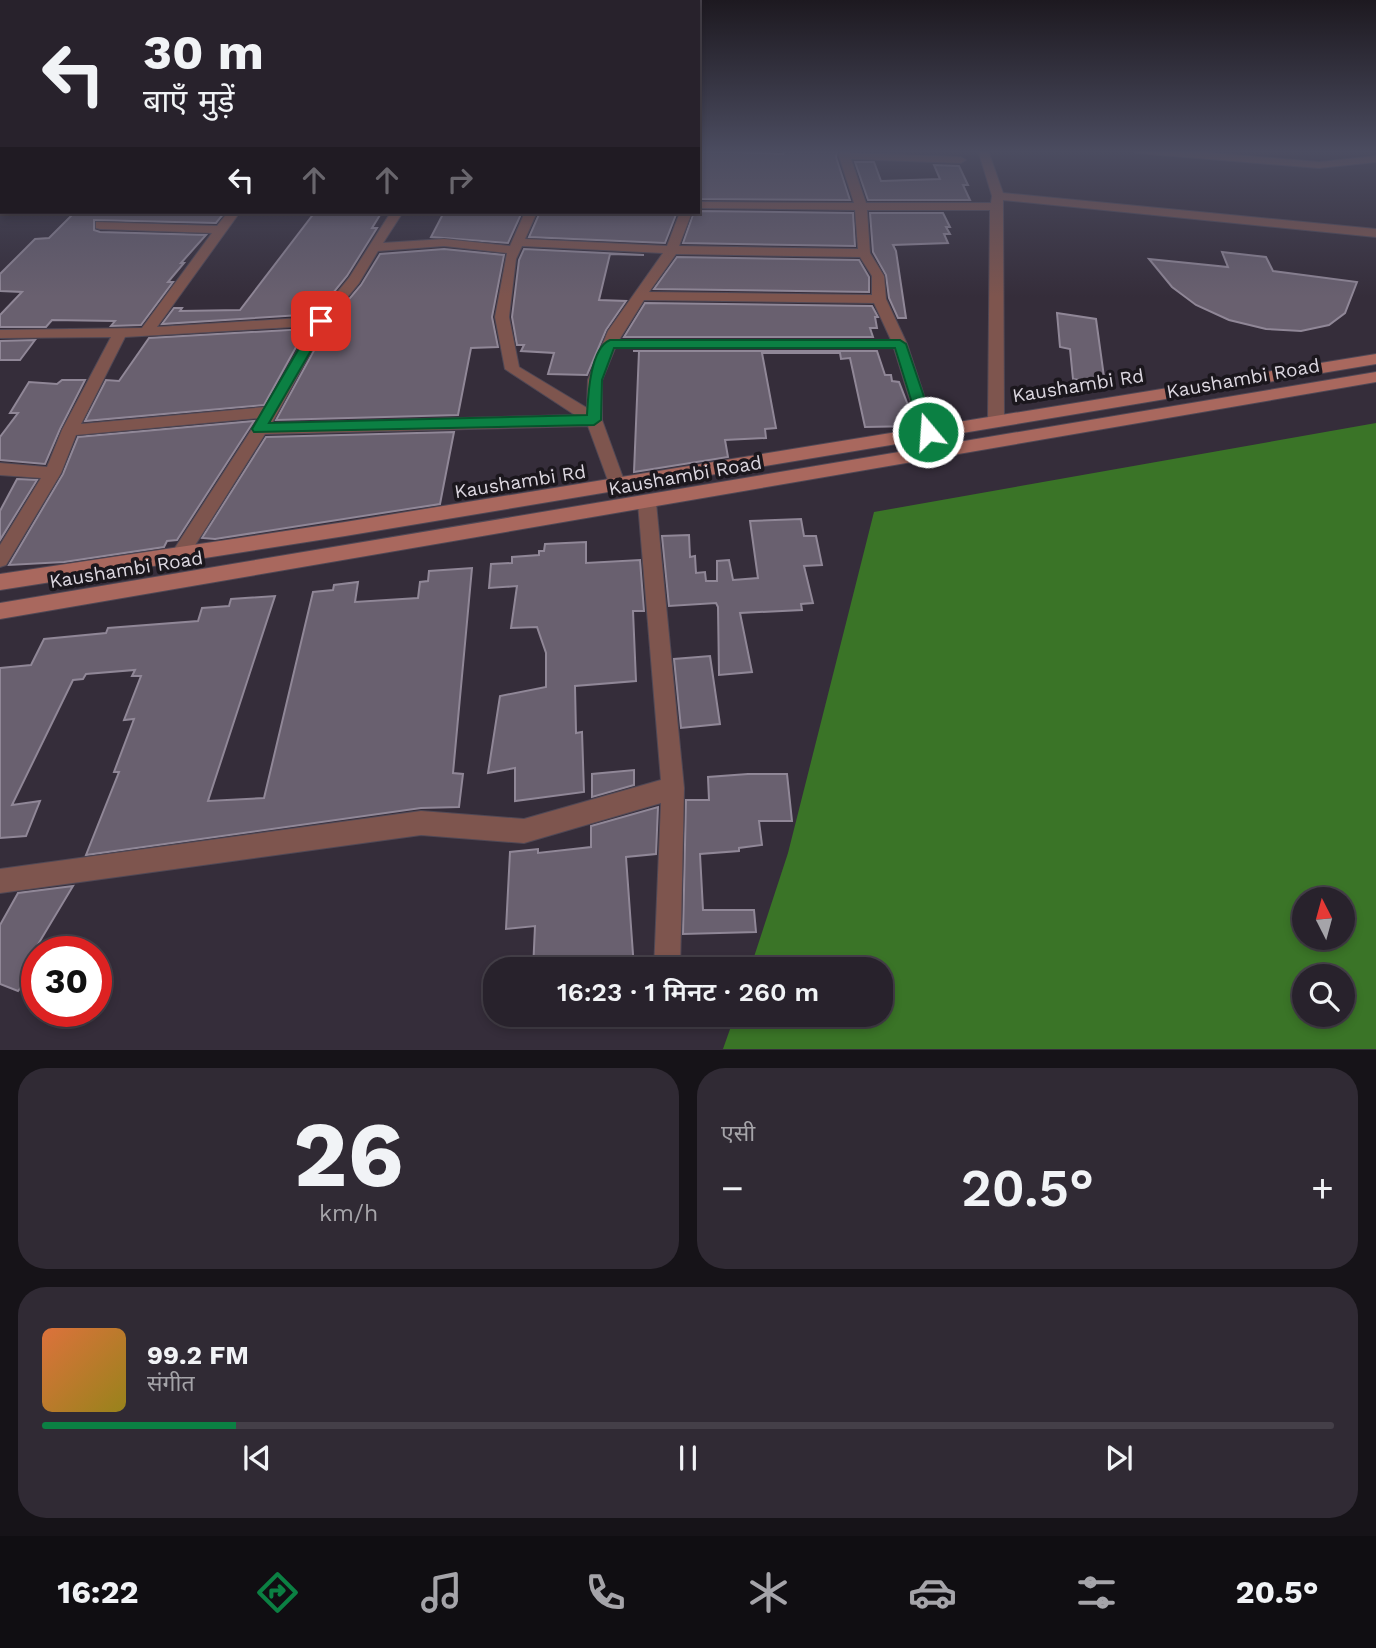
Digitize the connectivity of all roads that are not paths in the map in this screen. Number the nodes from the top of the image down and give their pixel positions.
1 (859, 199) edge
2 (997, 201) junction
3 (700, 205) edge
4 (861, 206) junction
5 (232, 214) edge
6 (396, 214) edge
7 (530, 214) edge
8 (685, 214) edge
9 (100, 225) dead end
10 (219, 230) junction
11 (1376, 233) edge
12 (515, 246) junction
13 (374, 248) junction
14 (672, 250) junction
15 (864, 253) junction
16 (640, 296) junction
17 (879, 299) junction
18 (321, 321) junction
19 (120, 332) junction
20 (146, 332) junction
21 (0, 334) edge
22 (610, 344) junction
23 (900, 344) junction
24 (1376, 359) edge
25 (1376, 377) edge
26 (271, 412) junction
27 (996, 419) junction
28 (594, 420) junction
29 (259, 429) junction
30 (70, 430) junction
31 (928, 432) junction
32 (0, 469) edge
33 (53, 472) junction
34 (618, 486) junction
35 (647, 503) junction
36 (179, 556) junction
37 (0, 559) edge
38 (0, 582) edge
39 (0, 611) edge
40 (673, 788) junction
41 (0, 881) edge
42 (667, 957) edge

1 - 4 street
2 - 4 street
2 - 11 street
2 - 27 street
3 - 4 street
4 - 15 street
5 - 10 street
6 - 13 street
7 - 12 street
8 - 14 street
9 - 10 street
10 - 20 street
12 - 13 street
12 - 14 street
12 - 28 street
13 - 18 street
14 - 15 street
14 - 16 street
15 - 17 street
16 - 17 street
16 - 22 street
17 - 23 street
18 - 20 street
18 - 26 street
19 - 20 street
19 - 21 street
19 - 30 street
22 - 23 street
22 - 28 street
23 - 31 street
24 - 27 main road, Kaushambi Rd
25 - 35 main road, Kaushambi Road
26 - 29 street
26 - 30 street
27 - 31 main road, Kaushambi Rd
28 - 29 street
28 - 34 street
29 - 36 street
30 - 33 street
31 - 34 main road, Kaushambi Rd
32 - 33 street
33 - 37 street
34 - 36 main road, Kaushambi Rd
35 - 39 main road, Kaushambi Road
35 - 40 street
36 - 38 main road, Kaushambi Rd
40 - 41 street
40 - 42 street

